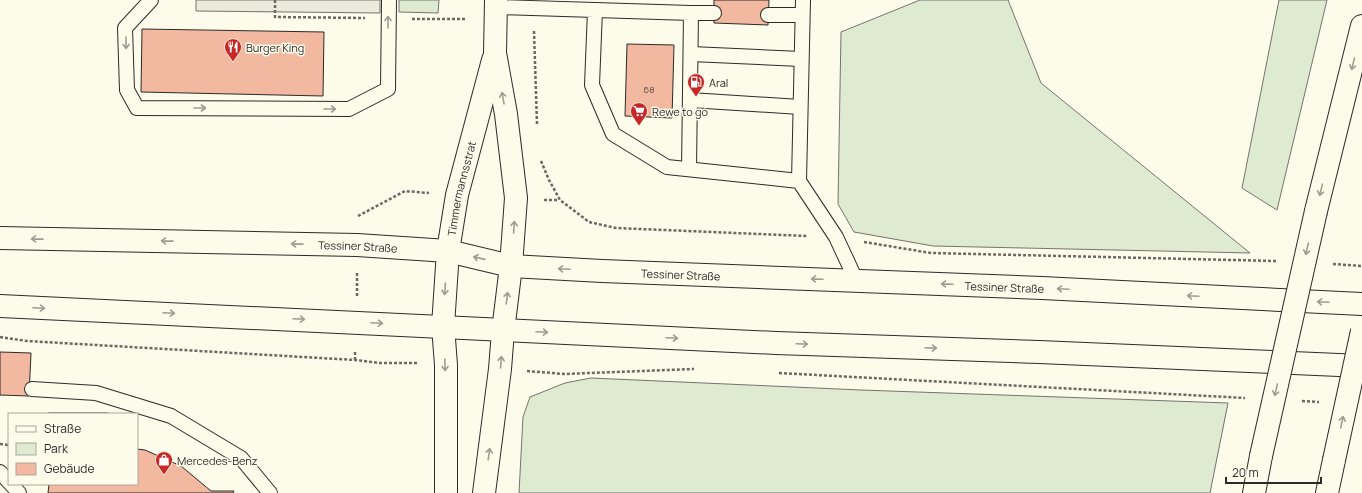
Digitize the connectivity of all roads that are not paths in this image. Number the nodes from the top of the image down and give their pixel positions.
1 (151, 0) edge
2 (389, 0) edge
3 (803, 0) edge
4 (496, 4) edge
5 (640, 6) edge
6 (595, 10) junction
7 (691, 12) junction
8 (714, 13) dead end
9 (768, 15) dead end
10 (802, 15) junction
11 (1362, 26) edge
12 (495, 53) junction
13 (690, 54) junction
14 (801, 59) junction
15 (690, 100) junction
16 (800, 107) junction
17 (689, 169) junction
18 (799, 181) junction
19 (0, 238) edge
20 (448, 251) junction
21 (511, 266) junction
22 (856, 280) junction
23 (1362, 304) edge
24 (0, 306) edge
25 (443, 326) junction
26 (503, 331) junction
27 (1362, 331) edge
28 (1362, 366) edge
29 (32, 389) dead end
30 (0, 472) edge
31 (8, 481) edge
32 (12, 485) edge
33 (19, 493) edge
34 (270, 493) edge
35 (446, 493) edge
36 (484, 493) edge
37 (1254, 493) edge
38 (1327, 493) edge

1 -> 2 lane
3 - 10 lane
4 - 6 lane
4 - 12 main road, Timmermannsstrat
5 - 6 lane
5 - 7 lane
6 - 17 lane
7 - 8 lane
7 - 13 lane
9 - 10 lane
10 - 14 lane
11 -> 37 main road, bridge
12 - 20 main road, Timmermannsstrat
21 -> 12 main road, Timmermannsstrat
13 - 14 lane
13 - 15 lane
14 - 16 lane
15 - 16 lane
15 - 17 lane
16 - 18 lane
17 - 18 lane
18 - 22 lane
20 -> 19 main road, Tessiner Straße
21 -> 20 main road, Tessiner Straße
20 -> 25 main road, Timmermannsstrat
22 -> 21 main road, Tessiner Straße
26 -> 21 main road, Timmermannsstrat
23 -> 22 main road, Tessiner Straße
24 -> 25 main road
25 - 26 main road
25 -> 35 main road, Timmermannsstrat
26 -> 28 main road
36 -> 26 main road, Timmermannsstrat
38 -> 27 main road, bridge
29 - 34 lane
30 - 31 lane
32 - 33 lane

